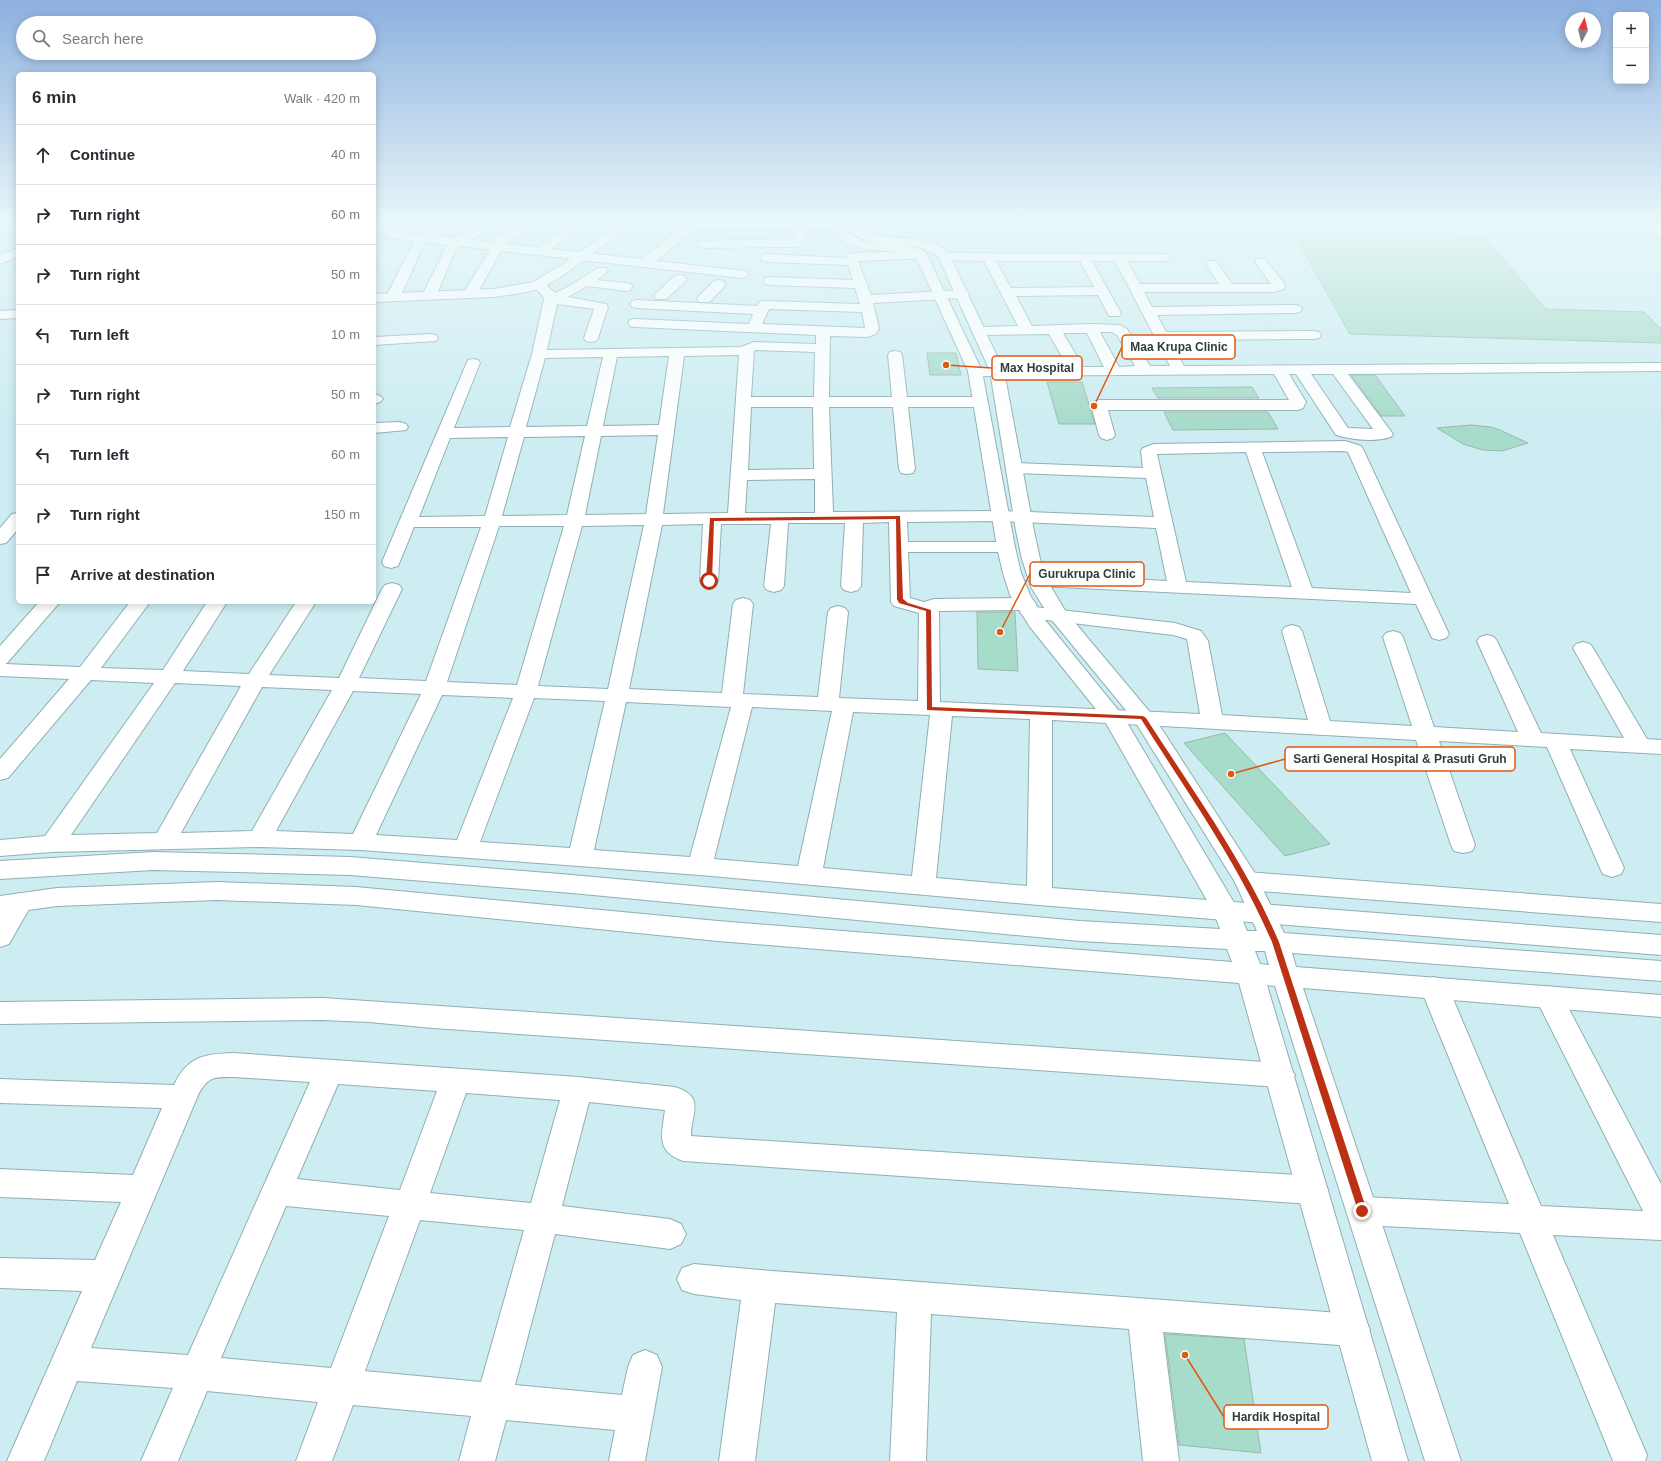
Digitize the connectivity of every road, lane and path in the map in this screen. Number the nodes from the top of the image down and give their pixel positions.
1 (397, 289) edge
2 (432, 289) edge
3 (472, 289) edge
4 (520, 289) edge
5 (543, 289) edge
6 (574, 289) edge
7 (669, 289) edge
8 (714, 289) edge
9 (862, 289) edge
10 (947, 289) edge
11 (950, 289) edge
12 (1005, 289) edge
13 (1136, 289) edge
14 (1223, 289) edge
15 (1102, 291) joint
16 (1007, 292) junction
17 (470, 294) junction
18 (951, 295) junction
19 (429, 296) junction
20 (662, 296) dead end
21 (393, 297) junction
22 (376, 298) edge
23 (551, 299) junction
24 (704, 299) dead end
25 (867, 303) junction
26 (637, 304) dead end
27 (762, 310) junction
28 (1295, 310) dead end
29 (1147, 311) junction
30 (1232, 311) junction
31 (1114, 313) dead end
32 (16, 314) edge
33 (0, 315) edge
34 (635, 324) dead end
35 (1091, 328) junction
36 (753, 329) junction
37 (1027, 329) junction
38 (1053, 329) junction
39 (979, 331) junction
40 (823, 332) junction
41 (1314, 335) dead end
42 (1161, 336) junction
43 (1246, 336) junction
44 (431, 338) dead end
45 (591, 338) dead end
46 (376, 341) edge
47 (822, 348) junction
48 (746, 351) junction
49 (677, 352) junction
50 (611, 353) junction
51 (539, 354) junction
52 (895, 355) dead end
53 (473, 363) dead end
54 (1661, 367) edge
55 (1336, 369) junction
56 (1179, 370) junction
57 (1273, 370) junction
58 (1301, 370) junction
59 (1078, 371) junction
60 (1114, 371) junction
61 (1145, 371) junction
62 (986, 372) junction
63 (744, 402) junction
64 (821, 402) junction
65 (900, 402) junction
66 (980, 402) junction
67 (400, 427) dead end
68 (376, 428) edge
69 (667, 430) junction
70 (594, 431) junction
71 (517, 432) junction
72 (445, 433) junction
73 (1107, 434) dead end
74 (1252, 447) junction
75 (1014, 468) junction
76 (907, 469) dead end
77 (1152, 473) junction
78 (823, 474) junction
79 (739, 475) junction
80 (1011, 517) junction
81 (780, 518) junction
82 (824, 518) junction
83 (854, 518) junction
84 (898, 518) junction
85 (712, 519) junction
86 (736, 519) junction
87 (16, 520) edge
88 (575, 520) junction
89 (654, 520) junction
90 (492, 521) junction
91 (408, 522) junction
92 (1164, 523) junction
93 (0, 539) edge
94 (899, 547) junction
95 (1006, 547) junction
96 (391, 562) dead end
97 (1038, 580) junction
98 (709, 581) dead end
99 (774, 586) dead end
100 (851, 586) dead end
101 (1178, 587) junction
102 (392, 589) dead end
103 (1304, 593) junction
104 (1423, 599) junction
105 (48, 604) edge
106 (138, 604) edge
107 (216, 604) edge
108 (305, 604) edge
109 (743, 604) dead end
110 (1028, 608) junction
111 (928, 610) junction
112 (838, 612) dead end
113 (1058, 615) junction
114 (1292, 631) dead end
115 (1439, 634) dead end
116 (1393, 636) dead end
117 (1487, 641) dead end
118 (1583, 648) dead end
119 (0, 659) edge
120 (0, 670) edge
121 (86, 674) junction
122 (169, 677) junction
123 (255, 681) junction
124 (346, 684) junction
125 (434, 688) junction
126 (526, 692) junction
127 (617, 696) junction
128 (737, 701) junction
129 (836, 705) junction
130 (936, 709) junction
131 (1041, 713) junction
132 (1112, 716) junction
133 (1143, 718) junction
134 (1212, 721) junction
135 (1321, 728) junction
136 (1426, 734) junction
137 (1544, 740) junction
138 (1640, 746) junction
139 (1661, 747) edge
140 (0, 773) edge
141 (260, 839) junction
142 (165, 840) junction
143 (361, 842) junction
144 (52, 844) junction
145 (1463, 845) dead end
146 (0, 848) edge
147 (466, 848) junction
148 (580, 857) junction
149 (700, 866) junction
150 (1612, 868) dead end
151 (0, 870) edge
152 (809, 875) junction
153 (1247, 881) junction
154 (923, 886) junction
155 (1039, 896) junction
156 (10, 903) edge
157 (1226, 911) junction
158 (1263, 913) junction
159 (1661, 913) edge
160 (0, 937) edge
161 (1238, 940) junction
162 (1276, 942) junction
163 (1661, 945) edge
164 (1661, 972) edge
165 (1250, 973) junction
166 (1286, 975) junction
167 (1434, 987) junction
168 (1549, 997) junction
169 (1661, 1006) edge
170 (0, 1013) edge
171 (329, 1071) junction
172 (1280, 1075) junction
173 (456, 1080) junction
174 (578, 1089) junction
175 (0, 1091) edge
176 (182, 1097) junction
177 (0, 1183) edge
178 (142, 1189) junction
179 (1312, 1190) junction
180 (276, 1191) junction
181 (409, 1205) junction
182 (1362, 1211) junction
183 (1661, 1215) edge
184 (543, 1218) junction
185 (1531, 1219) junction
186 (1661, 1226) edge
187 (670, 1234) dead end
188 (0, 1274) edge
189 (104, 1276) junction
190 (694, 1279) dead end
191 (760, 1286) junction
192 (915, 1297) junction
193 (1144, 1314) junction
194 (1353, 1330) junction
195 (67, 1363) junction
196 (645, 1368) dead end
197 (197, 1373) junction
198 (342, 1387) junction
199 (494, 1401) junction
200 (636, 1414) junction
201 (1629, 1455) dead end
202 (25, 1461) edge
203 (159, 1461) edge
204 (314, 1461) edge
205 (477, 1461) edge
206 (627, 1461) edge
207 (737, 1461) edge
208 (908, 1461) edge
209 (1161, 1461) edge
210 (1390, 1461) edge
211 (1443, 1461) edge

1 - 21 street
2 - 19 street
3 - 17 street
4 - 17 street
5 - 23 street
6 - 23 street
7 - 20 street
8 - 24 street
9 - 25 street
10 - 18 street
11 - 18 street
12 - 16 street
13 - 29 street
14 - 30 street
15 - 16 street
15 - 31 street
16 - 37 street
17 - 19 street
18 - 25 street
18 - 39 street
18 - 62 street
19 - 21 street
21 - 22 street
23 - 45 street
23 - 51 street
25 - 27 street
25 - 40 street
26 - 27 street
27 - 36 street
28 - 30 street
29 - 30 street
29 - 42 street
30 - 43 street
32 - 33 street
34 - 36 street
35 - 38 street
35 - 60 street
35 - 61 street
36 - 40 street
37 - 38 street
37 - 39 street
38 - 59 street
39 - 62 street
40 - 47 street
41 - 43 street
42 - 43 street
42 - 56 street
43 - 57 street
44 - 46 street
47 - 48 street
47 - 64 street
48 - 49 street
48 - 63 street
49 - 50 street
49 - 69 street
50 - 51 street
50 - 70 street
51 - 71 street
52 - 65 street
53 - 72 street
54 - 55 street
55 - 58 street
55 - 58 street
56 - 57 street
56 - 61 street
57 - 58 street
57 - 73 street
59 - 60 street
59 - 62 street
60 - 61 street
62 - 66 street
62 - 75 street
63 - 64 street
63 - 79 street
64 - 65 street
64 - 78 street
65 - 66 street
65 - 76 street
66 - 80 street
67 - 68 street
69 - 70 street
69 - 89 street
70 - 71 street
70 - 88 street
71 - 72 street
71 - 90 street
72 - 91 street
74 - 77 street
74 - 103 street
74 - 104 street
75 - 77 street
75 - 80 street
77 - 92 street
78 - 79 street
78 - 82 street
79 - 86 street
80 - 84 street
80 - 92 street
80 - 95 street
80 - 97 street
81 - 82 street
81 - 86 street
81 - 99 street
82 - 83 street
83 - 84 street
83 - 100 street
84 - 94 street
85 - 86 street
85 - 89 street
85 - 98 street
87 - 93 street
88 - 89 street
88 - 90 street
88 - 126 street
89 - 127 street
90 - 91 street
90 - 125 street
91 - 96 street
92 - 101 street
94 - 95 street
94 - 111 street
95 - 110 street
97 - 101 street
97 - 113 street
101 - 103 street
102 - 124 street
103 - 104 street
104 - 115 street
105 - 119 street
106 - 121 street
107 - 122 street
108 - 123 street
109 - 128 street
110 - 111 street
110 - 113 street
110 - 132 street
111 - 130 street
112 - 129 street
113 - 133 street
113 - 134 street
114 - 135 street
116 - 136 street
117 - 137 street
118 - 138 street
120 - 121 street
121 - 122 street
121 - 140 street
122 - 123 street
122 - 144 street
123 - 124 street
123 - 142 street
124 - 125 street
124 - 141 street
125 - 126 street
125 - 143 street
126 - 127 street
126 - 147 street
127 - 128 street
127 - 148 street
128 - 129 street
128 - 149 street
129 - 130 street
129 - 152 street
130 - 131 street
130 - 154 street
131 - 132 street
131 - 155 street
132 - 133 street
132 - 157 street
133 - 134 street
133 - 153 street
134 - 135 street
135 - 136 street
136 - 137 street
136 - 145 street
137 - 138 street
137 - 150 street
138 - 139 street
141 - 142 street
141 - 143 street
142 - 144 street
143 - 147 street
144 - 146 street
147 - 148 street
148 - 149 street
149 - 152 street
151 - 161 street
152 - 154 street
153 - 158 street
153 - 159 street
154 - 155 street
155 - 157 street
156 - 160 street
156 - 165 street
157 - 158 street
157 - 161 street
158 - 162 street
158 - 163 street
161 - 162 street
161 - 165 street
162 - 164 street
162 - 166 street
165 - 166 street
165 - 172 street
166 - 167 street
166 - 182 street
167 - 168 street
167 - 185 street
168 - 169 street
168 - 183 street
170 - 172 street
171 - 173 street
171 - 176 street
171 - 180 street
172 - 179 street
173 - 174 street
173 - 181 street
174 - 179 street
174 - 184 street
175 - 176 street
176 - 178 street
177 - 178 street
178 - 189 street
179 - 194 street
180 - 181 street
180 - 197 street
181 - 184 street
181 - 198 street
182 - 185 street
182 - 211 street
184 - 187 street
184 - 199 street
185 - 186 street
185 - 201 street
188 - 189 street
189 - 195 street
190 - 191 street
191 - 192 street
191 - 207 street
192 - 193 street
192 - 208 street
193 - 194 street
193 - 209 street
194 - 210 street
195 - 197 street
195 - 202 street
196 - 200 street
197 - 198 street
197 - 203 street
198 - 199 street
198 - 204 street
199 - 200 street
199 - 205 street
200 - 206 street

